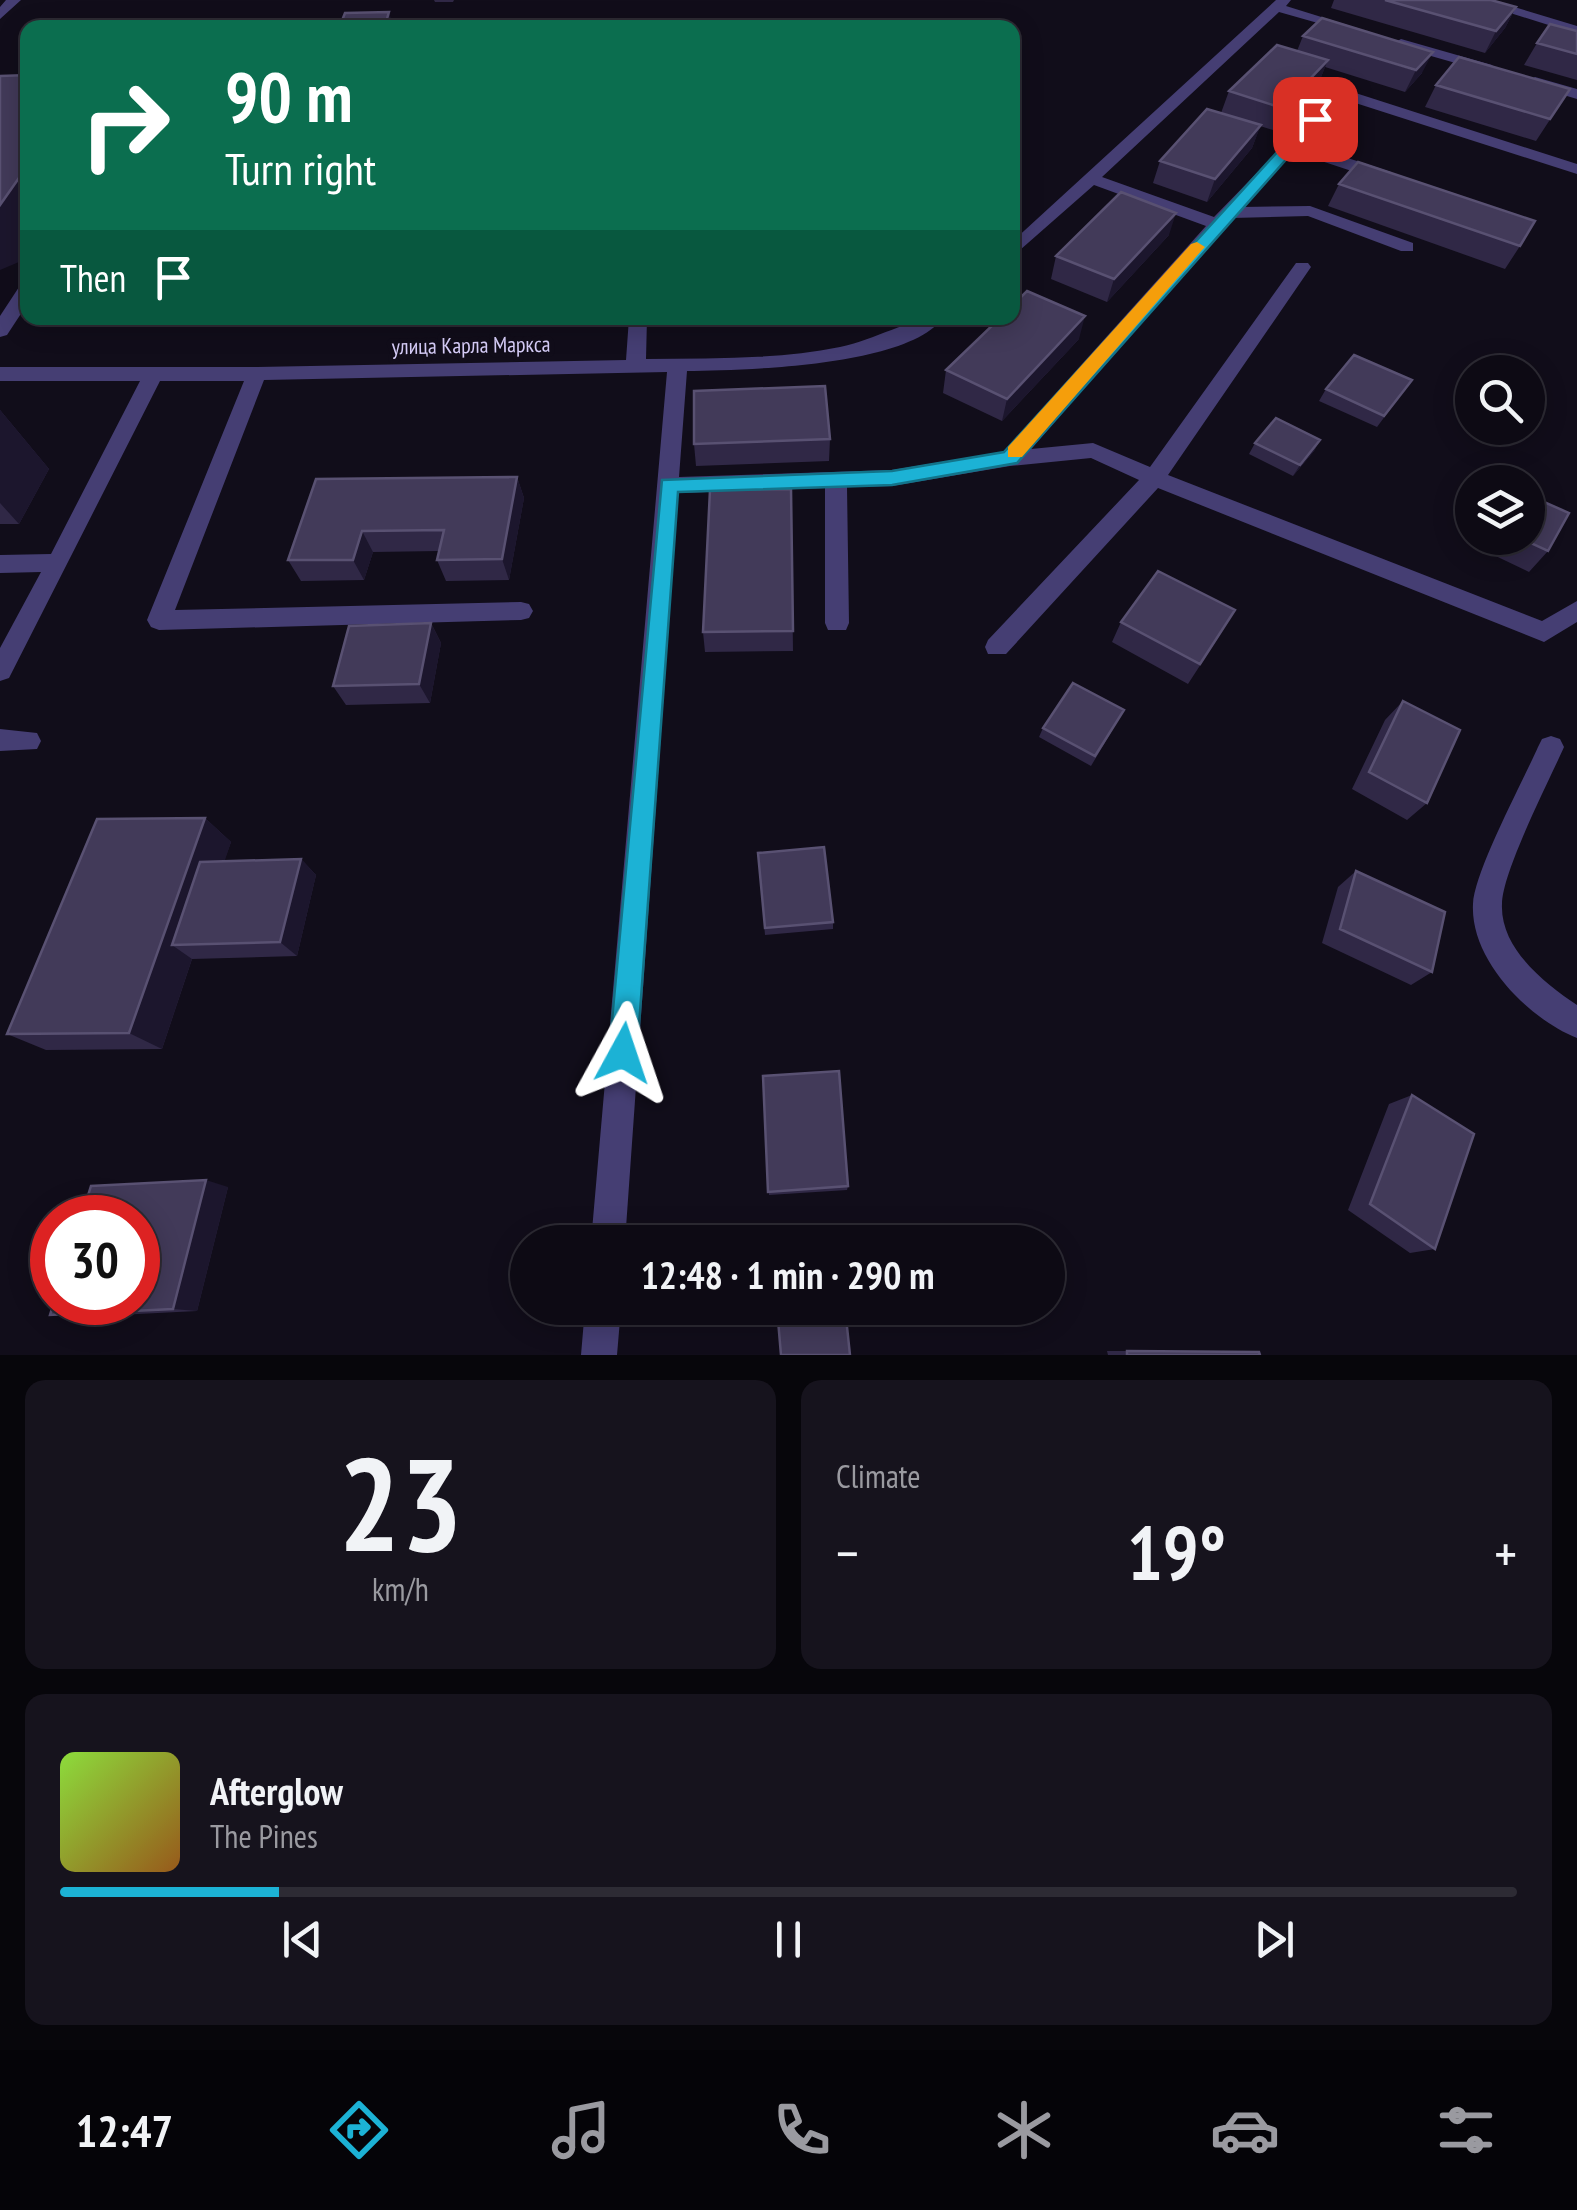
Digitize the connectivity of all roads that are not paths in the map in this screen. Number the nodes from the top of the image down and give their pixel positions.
1 (14, 0) edge
2 (1476, 0) edge
3 (1280, 4) edge
4 (0, 15) edge
5 (1577, 30) edge
6 (1370, 34) edge
7 (1389, 40) edge
8 (1502, 72) edge
9 (1520, 78) edge
10 (1577, 94) edge
11 (1290, 145) junction
12 (1577, 169) edge
13 (1092, 178) junction
14 (1390, 178) edge
15 (1222, 219) junction
16 (1020, 245) edge
17 (1407, 247) dead end
18 (1302, 267) dead end
19 (20, 300) edge
20 (638, 325) edge
21 (923, 325) edge
22 (0, 331) edge
23 (677, 366) junction
24 (636, 368) junction
25 (154, 373) junction
26 (0, 374) edge
27 (258, 374) junction
28 (1010, 458) junction
29 (1154, 478) junction
30 (836, 480) junction
31 (669, 485) junction
32 (58, 563) junction
33 (0, 564) edge
34 (1577, 610) edge
35 (521, 611) dead end
36 (837, 623) dead end
37 (996, 647) dead end
38 (0, 671) edge
39 (0, 740) edge
40 (28, 741) dead end
41 (1551, 747) dead end
42 (1577, 1023) edge
43 (609, 1225) edge
44 (601, 1325) edge
45 (599, 1355) edge

1 - 4 street
2 - 5 street
3 - 6 street
3 - 13 street
7 - 8 street
9 - 10 street
11 - 12 street
11 - 14 street
11 - 15 street
13 - 15 street
13 - 16 street
15 - 17 street
15 - 28 street
18 - 29 street
19 - 22 street
20 - 24 street
21 - 23 street, улица Карла Маркса
23 - 24 street, улица Карла Маркса
23 - 31 street
24 - 27 street, улица Карла Маркса
25 - 26 street, улица Карла Маркса
25 - 27 street, улица Карла Маркса
25 - 32 street
27 - 35 street
28 - 29 street
28 - 30 street
29 - 34 street
29 - 37 street
30 - 31 street
30 - 36 street
31 - 43 street
32 - 33 street
32 - 38 street
39 - 40 street
41 - 42 street
44 - 45 street

